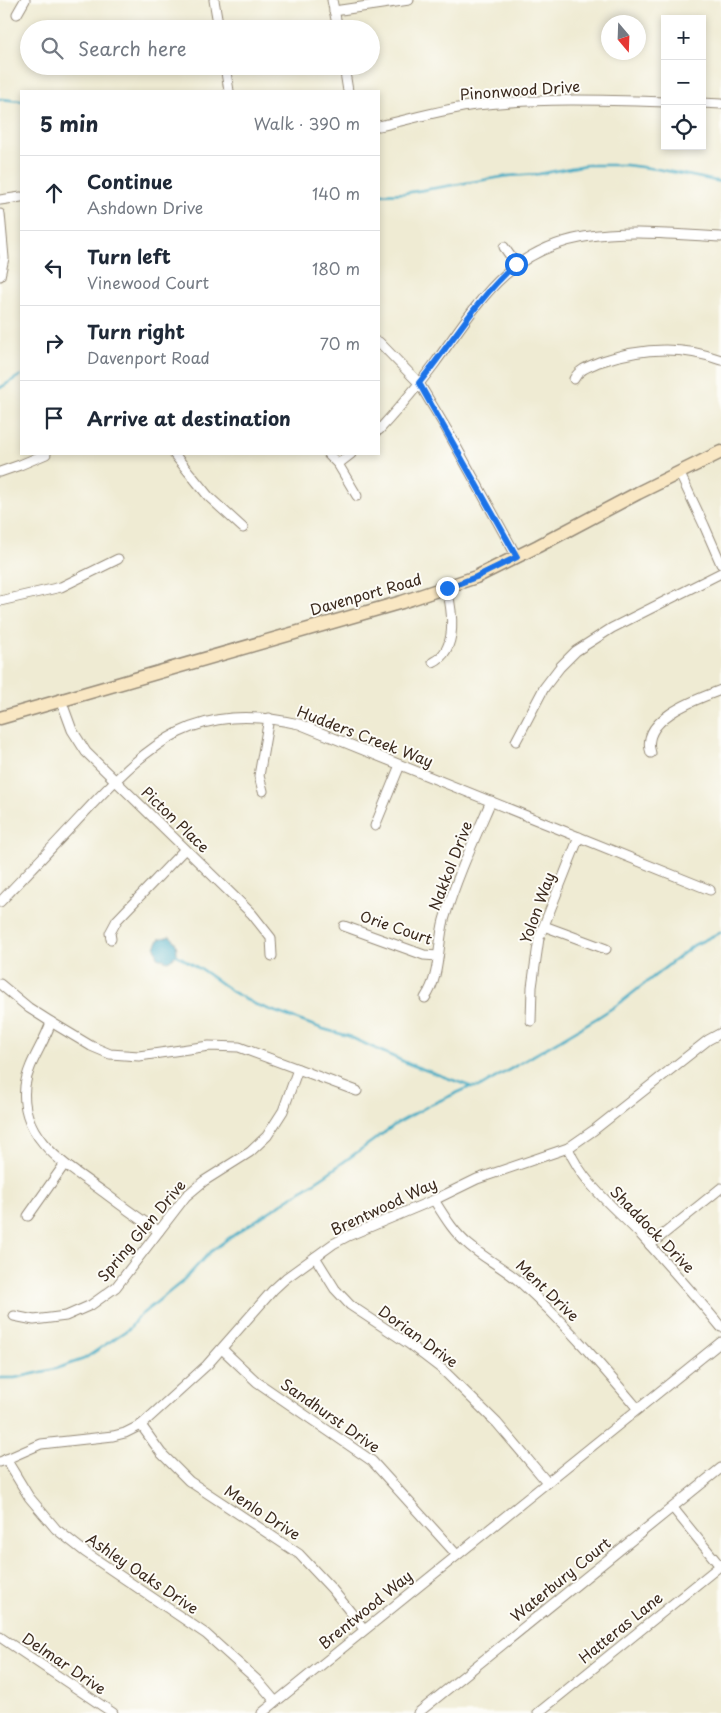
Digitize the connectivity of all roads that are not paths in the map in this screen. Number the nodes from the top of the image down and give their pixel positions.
1 (25, 0) edge
2 (214, 0) edge
3 (332, 0) edge
4 (409, 0) edge
5 (334, 10) junction
6 (17, 14) dead end
7 (217, 20) edge
8 (336, 20) edge
9 (226, 75) edge
10 (345, 75) edge
11 (229, 90) edge
12 (348, 90) edge
13 (661, 102) edge
14 (706, 103) edge
15 (721, 104) edge
16 (380, 126) edge
17 (20, 197) edge
18 (0, 200) edge
19 (0, 214) edge
20 (721, 237) edge
21 (504, 247) dead end
22 (516, 264) junction
23 (0, 276) edge
24 (380, 343) edge
25 (721, 360) edge
26 (574, 379) dead end
27 (419, 383) junction
28 (380, 429) edge
29 (721, 452) edge
30 (44, 455) edge
31 (175, 455) edge
32 (329, 455) edge
33 (350, 455) edge
34 (338, 464) junction
35 (0, 472) edge
36 (679, 472) junction
37 (357, 496) dead end
38 (243, 528) dead end
39 (517, 557) junction
40 (118, 559) dead end
41 (721, 564) edge
42 (721, 573) edge
43 (447, 588) junction
44 (0, 601) edge
45 (433, 662) dead end
46 (721, 690) edge
47 (61, 700) junction
48 (0, 718) edge
49 (269, 718) junction
50 (516, 741) dead end
51 (651, 753) dead end
52 (400, 765) junction
53 (115, 782) junction
54 (263, 790) dead end
55 (491, 801) junction
56 (375, 826) dead end
57 (579, 837) junction
58 (185, 849) junction
59 (710, 890) dead end
60 (0, 902) edge
61 (344, 926) dead end
62 (544, 926) junction
63 (111, 939) dead end
64 (606, 949) dead end
65 (272, 956) dead end
66 (438, 956) junction
67 (0, 984) edge
68 (425, 998) dead end
69 (51, 1022) junction
70 (531, 1022) dead end
71 (721, 1033) edge
72 (298, 1069) junction
73 (357, 1091) dead end
74 (568, 1148) junction
75 (64, 1165) junction
76 (721, 1188) edge
77 (434, 1200) junction
78 (28, 1216) dead end
79 (159, 1231) junction
80 (650, 1245) junction
81 (315, 1257) junction
82 (14, 1316) dead end
83 (721, 1327) edge
84 (721, 1342) edge
85 (222, 1349) junction
86 (638, 1409) junction
87 (141, 1424) junction
88 (3, 1460) edge
89 (721, 1468) edge
90 (548, 1482) junction
91 (672, 1508) junction
92 (457, 1555) junction
93 (720, 1565) edge
94 (364, 1629) junction
95 (0, 1637) edge
96 (275, 1701) junction
97 (113, 1713) edge
98 (262, 1713) edge
99 (418, 1713) edge
100 (538, 1713) edge

1 - 6 street
2 - 7 street
3 - 5 street
4 - 5 street
5 - 8 street
9 - 11 street
10 - 12 street
13 - 16 street, Pinonwood Drive
14 - 15 street
17 - 18 street
19 - 23 street
20 - 22 street
21 - 22 street
22 - 27 street
24 - 27 street
25 - 26 street
27 - 28 street
27 - 39 street
29 - 36 street, Davenport Road
30 - 35 street
31 - 38 street
32 - 34 street
33 - 34 street
34 - 37 street
36 - 39 street, Davenport Road
36 - 41 street
39 - 43 street, Davenport Road
40 - 44 street
42 - 50 street
43 - 45 street
43 - 47 street, Davenport Road
46 - 51 street
47 - 48 street, Davenport Road
47 - 53 street, Picton Place
49 - 52 street, Hudders Creek Way
49 - 53 street, Hudders Creek Way
49 - 54 street
52 - 55 street, Hudders Creek Way
52 - 56 street
53 - 58 street, Picton Place
53 - 60 street, Hudders Creek Way
55 - 57 street, Hudders Creek Way
55 - 66 street, Nakkol Drive
57 - 59 street, Hudders Creek Way
57 - 62 street, Yolon Way
58 - 63 street
58 - 65 street, Picton Place
61 - 66 street, Orie Court
62 - 64 street
62 - 70 street, Yolon Way
66 - 68 street, Nakkol Drive
67 - 69 street
69 - 72 street
69 - 75 street
71 - 74 street, Brentwood Way
72 - 73 street
72 - 79 street, Spring Glen Drive
74 - 77 street, Brentwood Way
74 - 80 street, Shaddock Drive
75 - 78 street
75 - 79 street
76 - 80 street
77 - 81 street, Brentwood Way
77 - 86 street, Ment Drive
79 - 82 street, Spring Glen Drive
80 - 83 street, Shaddock Drive
81 - 85 street, Brentwood Way
81 - 90 street, Dorian Drive
84 - 86 street, Brentwood Way
85 - 87 street, Brentwood Way
85 - 92 street, Sandhurst Drive
86 - 90 street, Brentwood Way
87 - 88 street, Brentwood Way
87 - 94 street, Menlo Drive
88 - 96 street, Ashley Oaks Drive
89 - 91 street, Waterbury Court
90 - 92 street, Brentwood Way
91 - 93 street
91 - 99 street, Waterbury Court
92 - 94 street, Brentwood Way
93 - 100 street, Hatteras Lane
94 - 96 street, Brentwood Way
95 - 97 street, Delmar Drive
96 - 98 street, Brentwood Way

